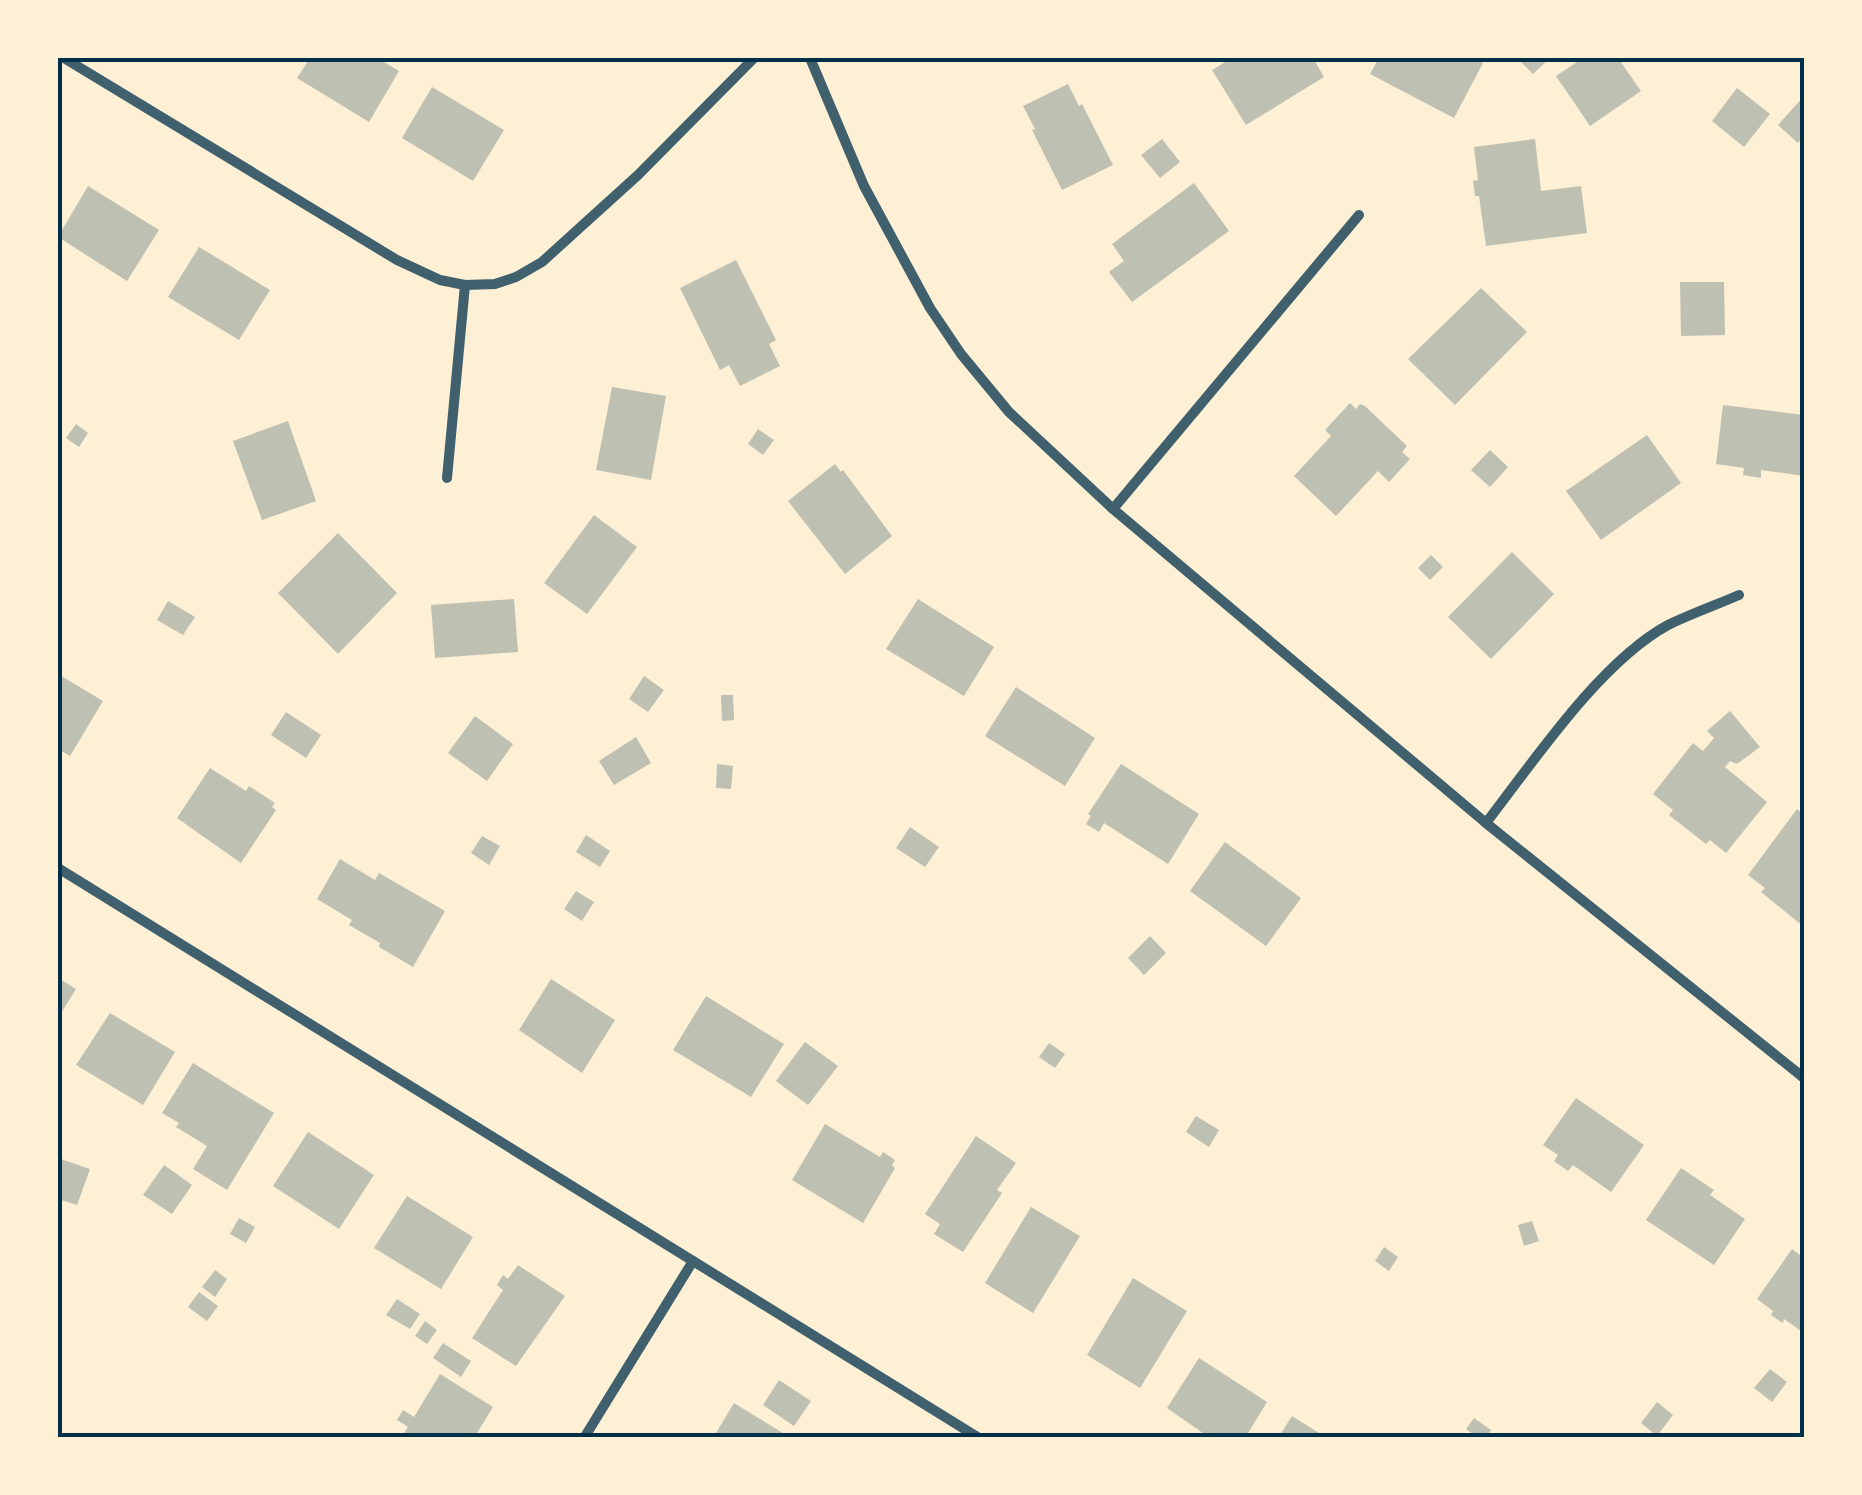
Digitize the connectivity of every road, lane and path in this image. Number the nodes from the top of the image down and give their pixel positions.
1 (64, 58) edge
2 (754, 58) edge
3 (810, 58) edge
4 (1359, 215) dead end
5 (465, 284) junction
6 (447, 478) dead end
7 (1113, 509) junction
8 (1739, 595) dead end
9 (1486, 822) junction
10 (58, 868) edge
11 (1804, 1078) edge
12 (693, 1261) junction
13 (584, 1438) edge
14 (979, 1438) edge

1 - 5 street
2 - 5 street
3 - 7 street
4 - 7 street
5 - 6 street
7 - 9 street
8 - 9 street
9 - 11 street
10 - 12 street
12 - 13 street
12 - 14 street

